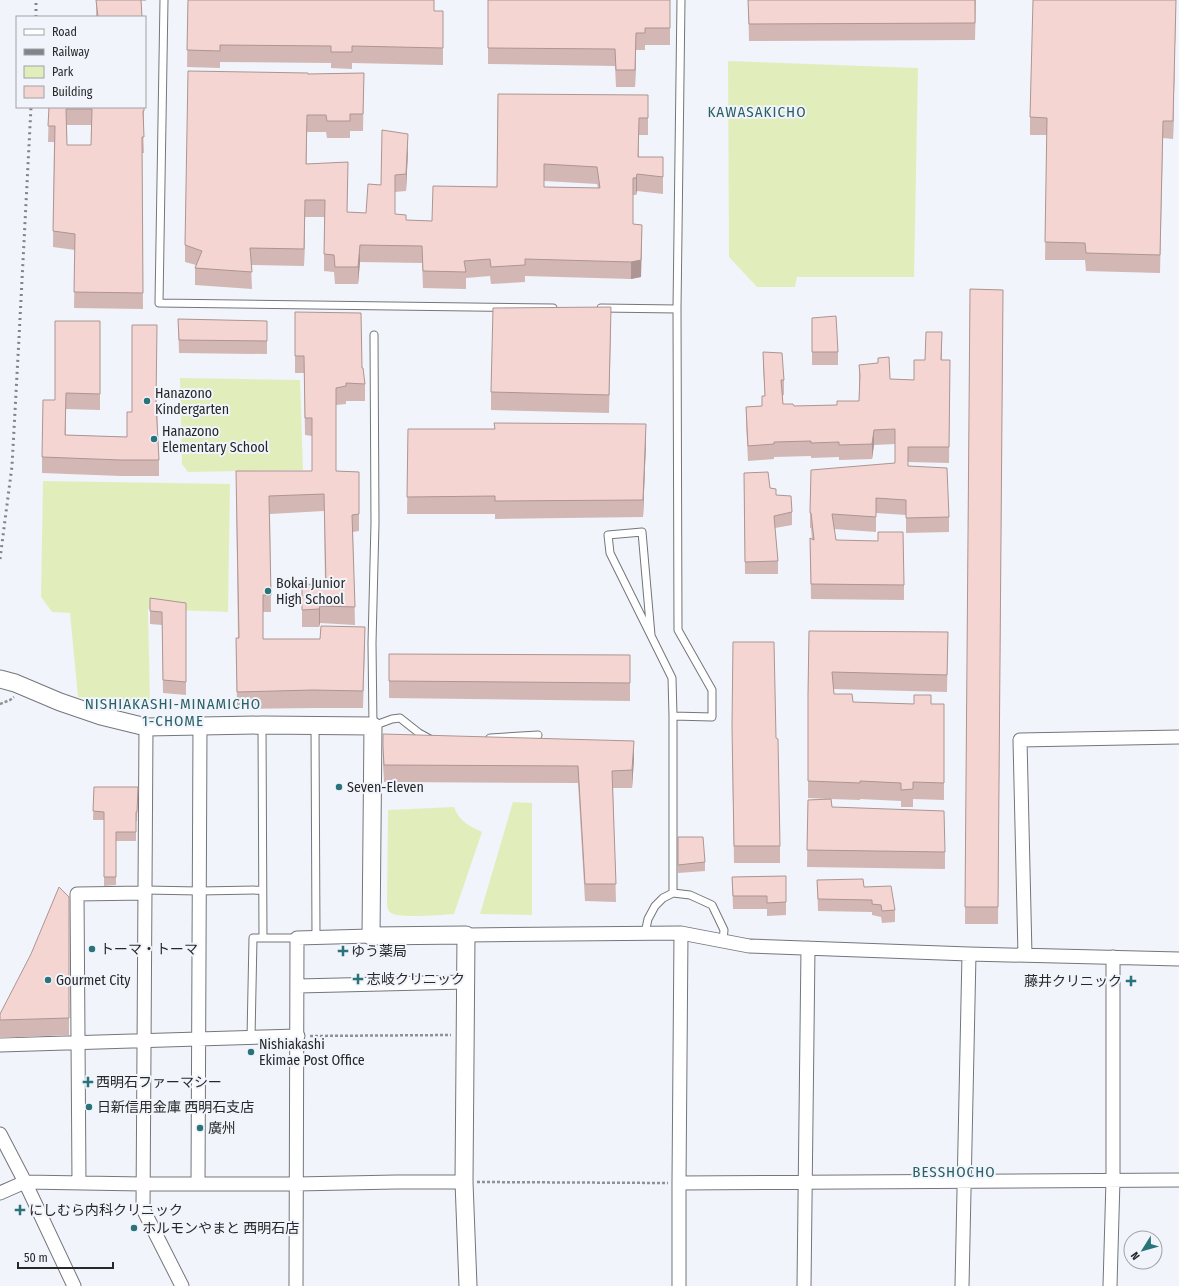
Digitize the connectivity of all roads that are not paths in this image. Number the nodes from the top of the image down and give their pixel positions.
1 (164, 0) edge
2 (680, 0) edge
3 (558, 308) edge
4 (597, 308) edge
5 (677, 309) junction
6 (374, 335) dead end
7 (651, 635) junction
8 (0, 679) edge
9 (673, 716) junction
10 (262, 725) junction
11 (200, 726) junction
12 (315, 726) junction
13 (373, 726) junction
14 (146, 727) junction
15 (538, 735) dead end
16 (1179, 737) edge
17 (486, 738) edge
18 (440, 740) edge
19 (262, 890) junction
20 (199, 891) junction
21 (144, 892) junction
22 (673, 893) junction
23 (645, 933) junction
24 (681, 933) junction
25 (466, 934) junction
26 (371, 936) junction
27 (316, 937) junction
28 (263, 938) junction
29 (297, 938) junction
30 (724, 941) junction
31 (808, 948) junction
32 (969, 954) junction
33 (1025, 955) junction
34 (1112, 957) junction
35 (1179, 959) edge
36 (466, 982) junction
37 (298, 986) junction
38 (298, 1036) junction
39 (251, 1038) junction
40 (198, 1039) junction
41 (143, 1041) junction
42 (78, 1043) junction
43 (0, 1045) edge
44 (0, 1135) edge
45 (1113, 1180) junction
46 (1179, 1180) edge
47 (964, 1181) junction
48 (25, 1182) junction
49 (464, 1182) junction
50 (79, 1183) junction
51 (678, 1183) junction
52 (805, 1183) junction
53 (142, 1184) junction
54 (198, 1184) junction
55 (296, 1184) junction
56 (0, 1193) edge
57 (74, 1286) edge
58 (182, 1286) edge
59 (296, 1286) edge
60 (468, 1286) edge
61 (679, 1286) edge
62 (804, 1286) edge
63 (962, 1286) edge
64 (1110, 1286) edge

1 - 3 lane
2 - 5 lane
4 - 5 lane
5 - 9 lane
6 - 13 lane
7 - 7 lane
7 - 9 lane
8 - 14 street
9 - 22 lane
10 - 11 street
10 - 12 street
10 - 19 lane
11 - 14 street
11 - 20 street
12 - 13 street
12 - 27 lane
13 - 18 lane
13 - 26 street
14 - 21 street
15 - 17 lane
16 - 33 street
19 - 20 lane
19 - 28 lane
20 - 21 lane
20 - 40 street
21 - 41 street
21 - 42 street
22 - 23 lane
22 - 30 lane
23 - 24 street
23 - 25 street
24 - 30 street
24 - 51 street
25 - 26 street
25 - 36 street
26 - 27 street
27 - 29 street
28 - 29 lane
28 - 39 lane
29 - 37 street
30 - 31 street
31 - 32 street
31 - 52 street
32 - 33 street
32 - 47 street
33 - 34 street
34 - 35 street
34 - 45 street
36 - 37 street
36 - 49 street
37 - 38 street
38 - 39 street
38 - 55 street
39 - 40 street
40 - 41 street
40 - 54 street
41 - 42 street
41 - 53 street
42 - 43 street
42 - 50 street
44 - 48 street
45 - 46 street
45 - 47 street
45 - 64 street
47 - 52 street
47 - 63 street
48 - 50 street
48 - 56 street
48 - 57 street
49 - 55 street
49 - 60 street
50 - 53 street
51 - 52 street
51 - 61 street
52 - 62 street
53 - 54 street
53 - 58 street
54 - 55 street
55 - 59 street

